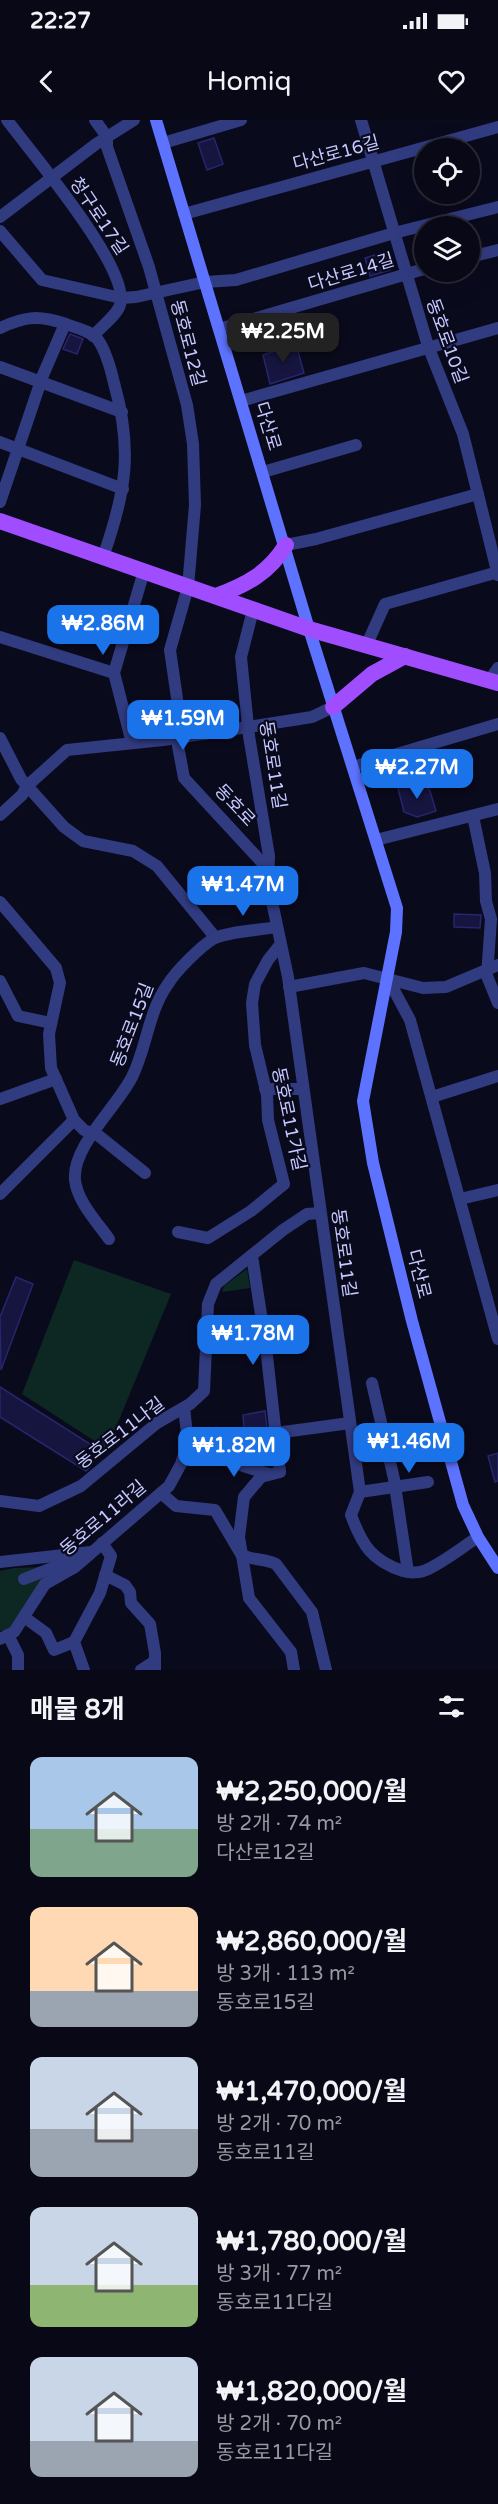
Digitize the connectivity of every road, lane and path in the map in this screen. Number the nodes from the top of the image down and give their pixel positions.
1 (7, 120) edge
2 (95, 120) edge
3 (134, 120) edge
4 (156, 120) edge
5 (241, 120) edge
6 (361, 120) edge
7 (498, 127) edge
8 (107, 137) junction
9 (163, 143) junction
10 (373, 162) junction
11 (52, 178) junction
12 (498, 207) edge
13 (184, 214) junction
14 (0, 218) edge
15 (0, 231) edge
16 (394, 233) junction
17 (498, 250) edge
18 (480, 254) edge
19 (414, 272) edge
20 (405, 274) junction
21 (205, 282) junction
22 (156, 292) junction
23 (121, 298) junction
24 (65, 324) junction
25 (498, 327) edge
26 (0, 328) edge
27 (219, 329) junction
28 (93, 336) junction
29 (428, 346) junction
30 (0, 367) edge
31 (41, 383) junction
32 (241, 400) junction
33 (122, 412) junction
34 (0, 442) edge
35 (356, 445) dead end
36 (18, 449) junction
37 (263, 472) junction
38 (123, 489) junction
39 (478, 494) junction
40 (0, 502) edge
41 (0, 521) edge
42 (286, 545) junction
43 (103, 557) junction
44 (144, 571) junction
45 (498, 573) edge
46 (188, 587) junction
47 (216, 596) junction
48 (253, 610) junction
49 (309, 629) junction
50 (0, 637) edge
51 (367, 644) junction
52 (405, 656) junction
53 (114, 673) junction
54 (495, 678) edge
55 (333, 707) junction
56 (498, 724) edge
57 (248, 727) junction
58 (179, 737) junction
59 (0, 738) edge
60 (132, 743) junction
61 (353, 767) junction
62 (27, 786) junction
63 (498, 809) edge
64 (0, 815) edge
65 (473, 816) junction
66 (376, 840) junction
67 (268, 869) junction
68 (0, 902) edge
69 (276, 927) junction
70 (215, 937) junction
71 (280, 945) junction
72 (493, 967) edge
73 (387, 978) junction
74 (0, 981) edge
75 (289, 987) junction
76 (498, 1003) edge
77 (51, 1023) junction
78 (498, 1076) edge
79 (56, 1079) junction
80 (265, 1089) junction
81 (302, 1089) junction
82 (432, 1097) junction
83 (0, 1099) edge
84 (74, 1120) junction
85 (92, 1134) junction
86 (145, 1173) dead end
87 (498, 1190) edge
88 (0, 1194) edge
89 (460, 1199) junction
90 (320, 1214) junction
91 (178, 1232) dead end
92 (109, 1239) dead end
93 (252, 1256) junction
94 (493, 1295) edge
95 (498, 1339) edge
96 (372, 1383) dead end
97 (184, 1408) junction
98 (350, 1423) junction
99 (276, 1433) junction
100 (228, 1442) dead end
101 (275, 1473) junction
102 (428, 1482) dead end
103 (395, 1487) junction
104 (161, 1492) junction
105 (360, 1492) junction
106 (0, 1501) edge
107 (478, 1537) junction
108 (102, 1543) junction
109 (92, 1552) junction
110 (76, 1554) junction
111 (242, 1554) junction
112 (0, 1562) edge
113 (498, 1568) edge
114 (408, 1572) junction
115 (105, 1575) junction
116 (24, 1579) dead end
117 (24, 1617) junction
118 (4, 1637) edge
119 (74, 1642) junction
120 (155, 1666) edge
121 (18, 1670) edge
122 (84, 1670) edge
123 (141, 1670) edge
124 (294, 1670) edge
125 (326, 1670) edge

1 - 11 street, 청구로17길
2 - 8 street, 동호로12길
3 - 8 street
4 - 9 main road, 다산로
5 - 9 street
6 - 10 street, 동호로10길
7 - 10 street, 다산로16길
8 - 11 street
8 - 22 street, 동호로12길
9 - 13 main road, 다산로
10 - 13 street, 다산로16길
10 - 16 street, 동호로10길
11 - 14 street
11 - 23 street, 청구로17길
12 - 16 street, 다산로14길
13 - 21 main road, 다산로
15 - 23 street
16 - 20 street, 동호로10길
16 - 21 street
17 - 18 street
19 - 20 street, 다산로14길
20 - 27 street, 다산로14길
20 - 29 street, 동호로10길
21 - 22 street
21 - 27 main road, 다산로
22 - 23 street
22 - 46 street, 동호로12길
23 - 28 street
24 - 26 street
24 - 28 street
24 - 31 street
25 - 29 street
27 - 32 main road, 다산로
28 - 33 street
29 - 32 street
29 - 39 street, 동호로10길
30 - 31 street
31 - 33 street
31 - 36 street
32 - 37 main road, 다산로
33 - 38 street
34 - 36 street
35 - 37 street
36 - 38 street
36 - 40 street
37 - 42 main road, 다산로
38 - 43 street
39 - 42 street
39 - 45 street, 동호로10길
41 - 43 main road
42 - 47 main road
42 - 49 main road, 다산로
43 - 44 main road
44 - 46 main road
44 - 53 street
45 - 51 street
46 - 47 main road
46 - 58 street, 동호로
47 - 48 main road
48 - 49 main road
48 - 57 street, 동호로11길
49 - 51 main road
49 - 55 main road, 다산로
50 - 53 street
51 - 52 main road
52 - 54 main road
52 - 55 main road
53 - 60 street
55 - 57 street
55 - 61 main road, 다산로
56 - 61 street
57 - 58 street
57 - 67 street, 동호로11길
58 - 60 street
58 - 67 street, 동호로
59 - 62 street
60 - 62 street
61 - 66 main road, 다산로
62 - 64 street
62 - 70 street
63 - 65 street
65 - 66 street
65 - 72 street
66 - 73 main road, 다산로
67 - 69 street, 동호로11길
68 - 77 street
69 - 70 street
69 - 71 street, 동호로11길
70 - 85 street, 동호로15길
71 - 75 street, 동호로11길
71 - 80 street, 동호로11가길
72 - 73 street
72 - 76 street
73 - 75 street
73 - 82 street
73 - 107 main road, 다산로
74 - 77 street
75 - 81 street, 동호로11길
77 - 79 street
78 - 82 street
79 - 83 street
79 - 84 street
80 - 81 street
80 - 91 street, 동호로11가길
81 - 90 street, 동호로11길
82 - 89 street
84 - 85 street
84 - 88 street
85 - 86 street
85 - 92 street, 동호로15길
87 - 89 street
89 - 94 street
90 - 93 street, 동호로11나길
90 - 98 street, 동호로11길
93 - 97 street, 동호로11나길
93 - 99 street
94 - 95 street
96 - 103 street
97 - 104 street, 동호로11라길
97 - 106 street, 동호로11나길
98 - 99 street
98 - 105 street, 동호로11길
99 - 101 street
100 - 101 street
101 - 111 street
102 - 103 street
103 - 105 street
103 - 114 street
104 - 108 street, 동호로11라길
104 - 111 street
105 - 114 street, 동호로11길
107 - 113 main road, 다산로
107 - 114 street
108 - 109 street, 동호로11라길
108 - 115 street
109 - 110 street
109 - 117 street, 동호로11라길
110 - 112 street
110 - 116 street
111 - 124 street
111 - 125 street
115 - 119 street
115 - 120 street
117 - 118 street, 동호로11라길
117 - 119 street
118 - 121 street, 동호로11라길
119 - 122 street
120 - 123 street

